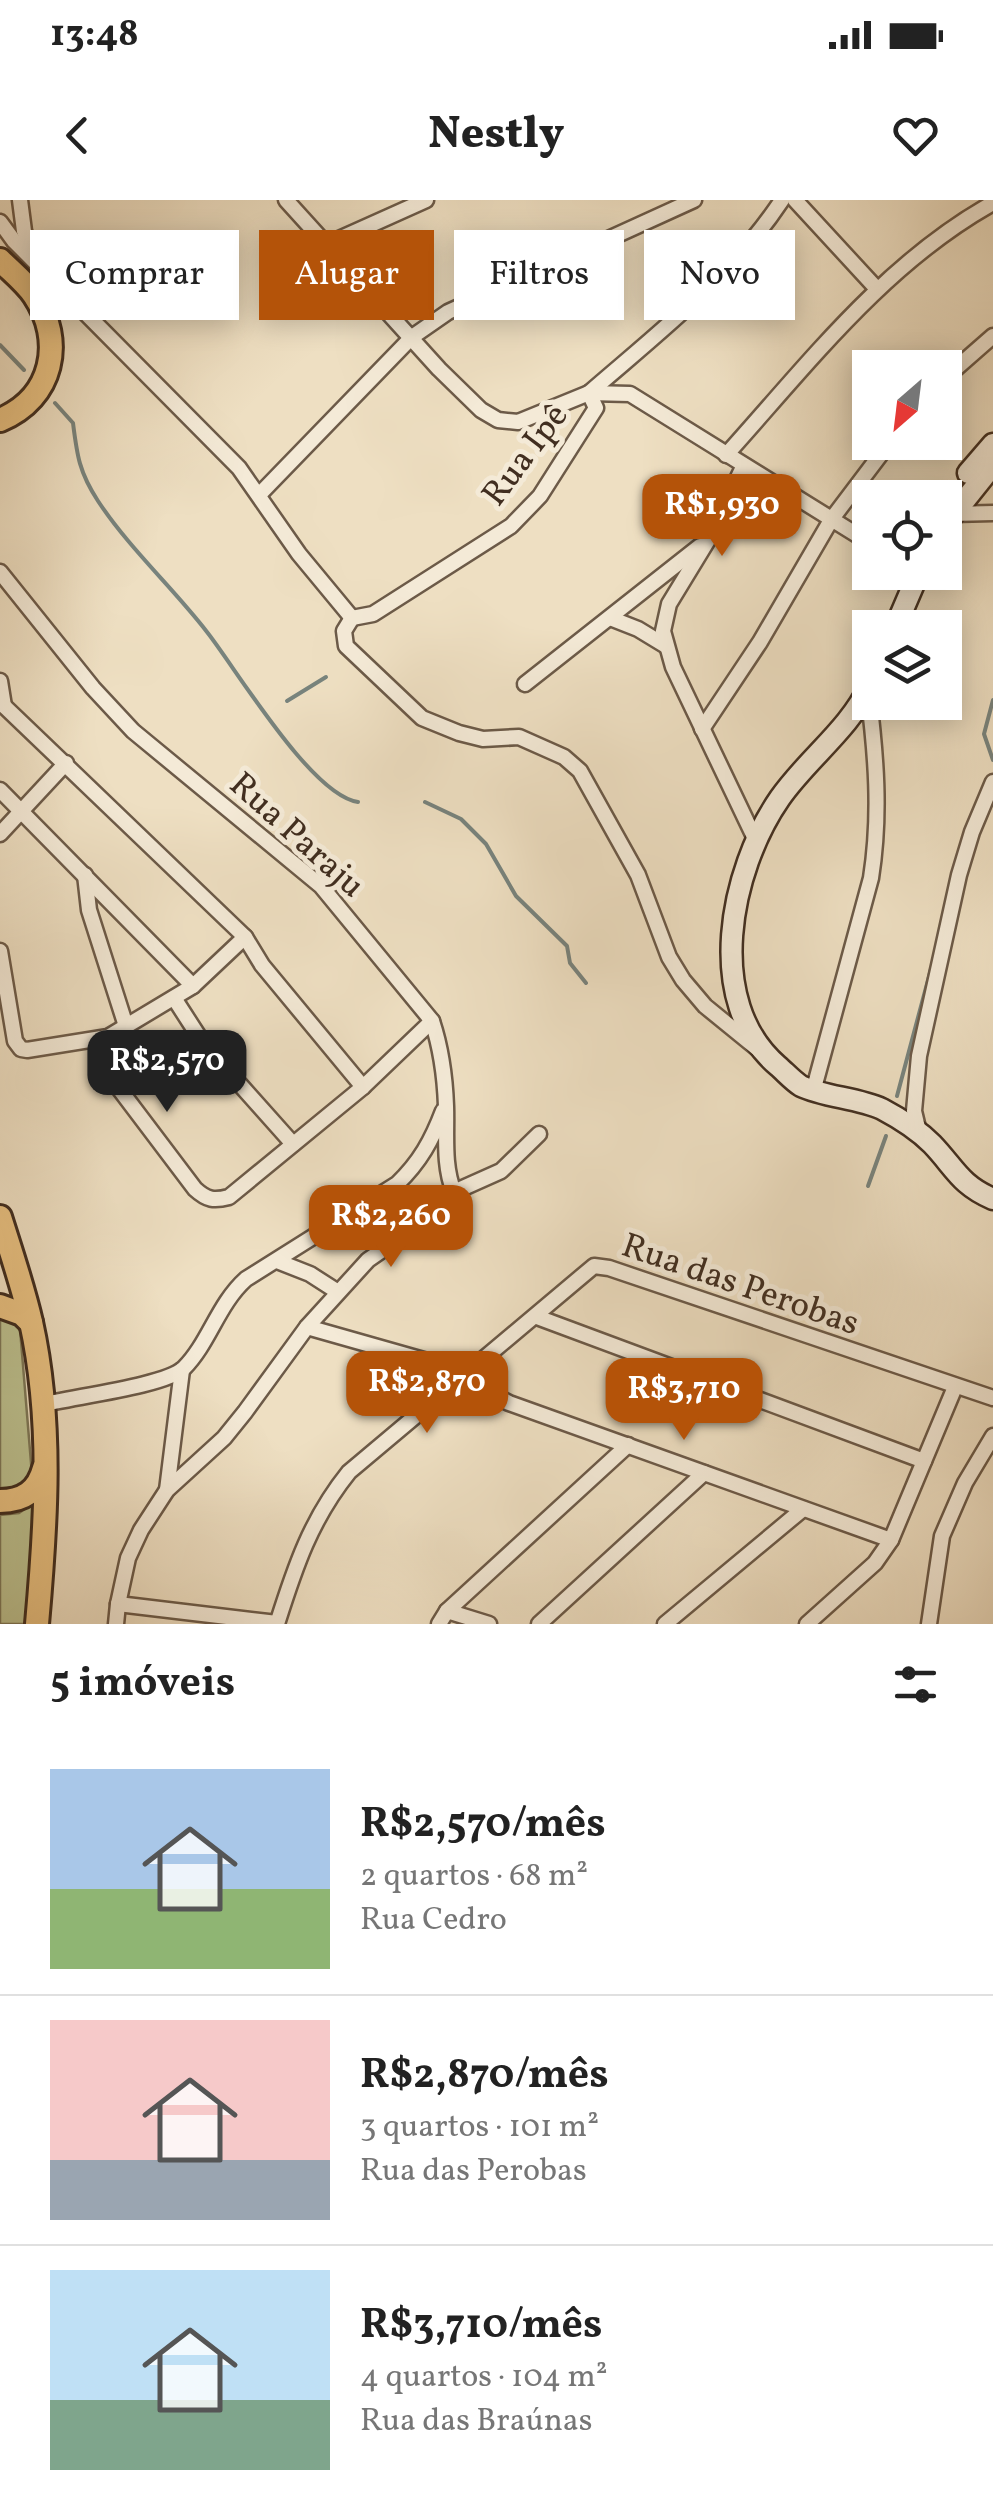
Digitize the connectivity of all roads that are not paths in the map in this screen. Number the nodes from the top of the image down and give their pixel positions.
1 (20, 200) edge
2 (286, 200) edge
3 (426, 200) edge
4 (694, 200) edge
5 (782, 200) edge
6 (795, 200) edge
7 (993, 203) edge
8 (0, 222) edge
9 (315, 230) edge
10 (359, 230) edge
11 (30, 247) edge
12 (30, 255) edge
13 (0, 260) edge
14 (877, 289) junction
15 (93, 320) edge
16 (397, 320) edge
17 (993, 336) edge
18 (412, 337) junction
19 (962, 363) edge
20 (589, 393) junction
21 (0, 420) edge
22 (993, 444) edge
23 (726, 455) junction
24 (876, 460) edge
25 (993, 464) edge
26 (744, 467) junction
27 (962, 491) edge
28 (259, 495) junction
29 (962, 498) edge
30 (993, 513) edge
31 (962, 514) edge
32 (831, 520) junction
33 (852, 532) edge
34 (708, 540) junction
35 (0, 572) edge
36 (352, 618) junction
37 (610, 618) junction
38 (666, 646) junction
39 (0, 681) edge
40 (525, 684) dead end
41 (2, 704) edge
42 (852, 711) edge
43 (872, 720) edge
44 (702, 729) junction
45 (66, 762) junction
46 (993, 782) edge
47 (0, 790) edge
48 (22, 810) junction
49 (0, 834) edge
50 (757, 843) junction
51 (85, 875) junction
52 (245, 937) junction
53 (0, 951) edge
54 (193, 986) junction
55 (174, 998) junction
56 (432, 1021) junction
57 (126, 1026) junction
58 (108, 1037) junction
59 (763, 1053) junction
60 (363, 1087) junction
61 (814, 1088) junction
62 (446, 1102) junction
63 (919, 1132) junction
64 (540, 1134) dead end
65 (293, 1144) junction
66 (454, 1192) junction
67 (993, 1199) edge
68 (0, 1218) edge
69 (277, 1261) junction
70 (338, 1292) junction
71 (0, 1306) edge
72 (536, 1317) junction
73 (31, 1323) junction
74 (307, 1327) junction
75 (182, 1370) junction
76 (462, 1379) junction
77 (955, 1388) junction
78 (993, 1398) edge
79 (41, 1404) junction
80 (993, 1436) edge
81 (628, 1445) junction
82 (45, 1461) junction
83 (924, 1461) junction
84 (704, 1473) junction
85 (167, 1490) junction
86 (0, 1501) edge
87 (803, 1509) junction
88 (891, 1540) junction
89 (118, 1604) junction
90 (443, 1618) edge
91 (195, 1619) edge
92 (277, 1623) edge
93 (38, 1624) edge
94 (116, 1624) edge
95 (489, 1624) edge
96 (539, 1624) edge
97 (665, 1624) edge
98 (807, 1624) edge
99 (930, 1624) edge

1 - 11 street
2 - 9 street
3 - 10 street
4 - 18 street
5 - 20 street, Rua Ipê
6 - 14 street
7 - 14 street
8 - 12 street
13 - 21 main road
14 - 23 street
15 - 28 street
16 - 18 street
17 - 19 street
18 - 20 street
18 - 28 street
20 - 23 street
20 - 36 street, Rua Ipê
22 - 27 street
23 - 26 street
24 - 32 street
25 - 29 street
26 - 32 street
26 - 34 street
28 - 36 street
30 - 31 street
32 - 33 street
32 - 44 street
34 - 37 street
34 - 38 street
35 - 56 street, Rua Paraju
36 - 59 street
37 - 38 street
37 - 40 street
38 - 44 street
39 - 41 street
41 - 45 street
42 - 50 street
43 - 61 street
44 - 50 street
45 - 48 street
45 - 52 street
46 - 63 street
47 - 48 street
48 - 49 street
48 - 51 street
50 - 59 street
51 - 54 street
51 - 57 street
52 - 54 street
52 - 60 street
53 - 58 street
54 - 55 street
55 - 57 street
55 - 65 street
56 - 60 street
56 - 62 street, Rua Paraju
57 - 58 street
58 - 65 street
59 - 61 street
60 - 65 street
61 - 63 street
62 - 66 street, Rua Paraju
62 - 69 street
63 - 67 street
64 - 66 street
66 - 70 street
68 - 73 main road
69 - 70 street
69 - 75 street
70 - 74 street
71 - 73 main road
72 - 76 street, Rua das Perobas
72 - 77 street, Rua das Perobas
72 - 83 street
73 - 79 main road
74 - 76 street
74 - 85 street
75 - 79 street
75 - 85 street
76 - 81 street
76 - 92 street, Rua das Perobas
77 - 78 street, Rua das Perobas
77 - 83 street
79 - 82 main road
80 - 99 street
81 - 84 street
81 - 90 street
82 - 86 main road
82 - 93 main road
83 - 88 street
84 - 87 street
84 - 96 street
85 - 89 street
87 - 88 street
87 - 97 street
88 - 98 street
89 - 91 street
89 - 94 street
90 - 95 street
91 - 92 street

